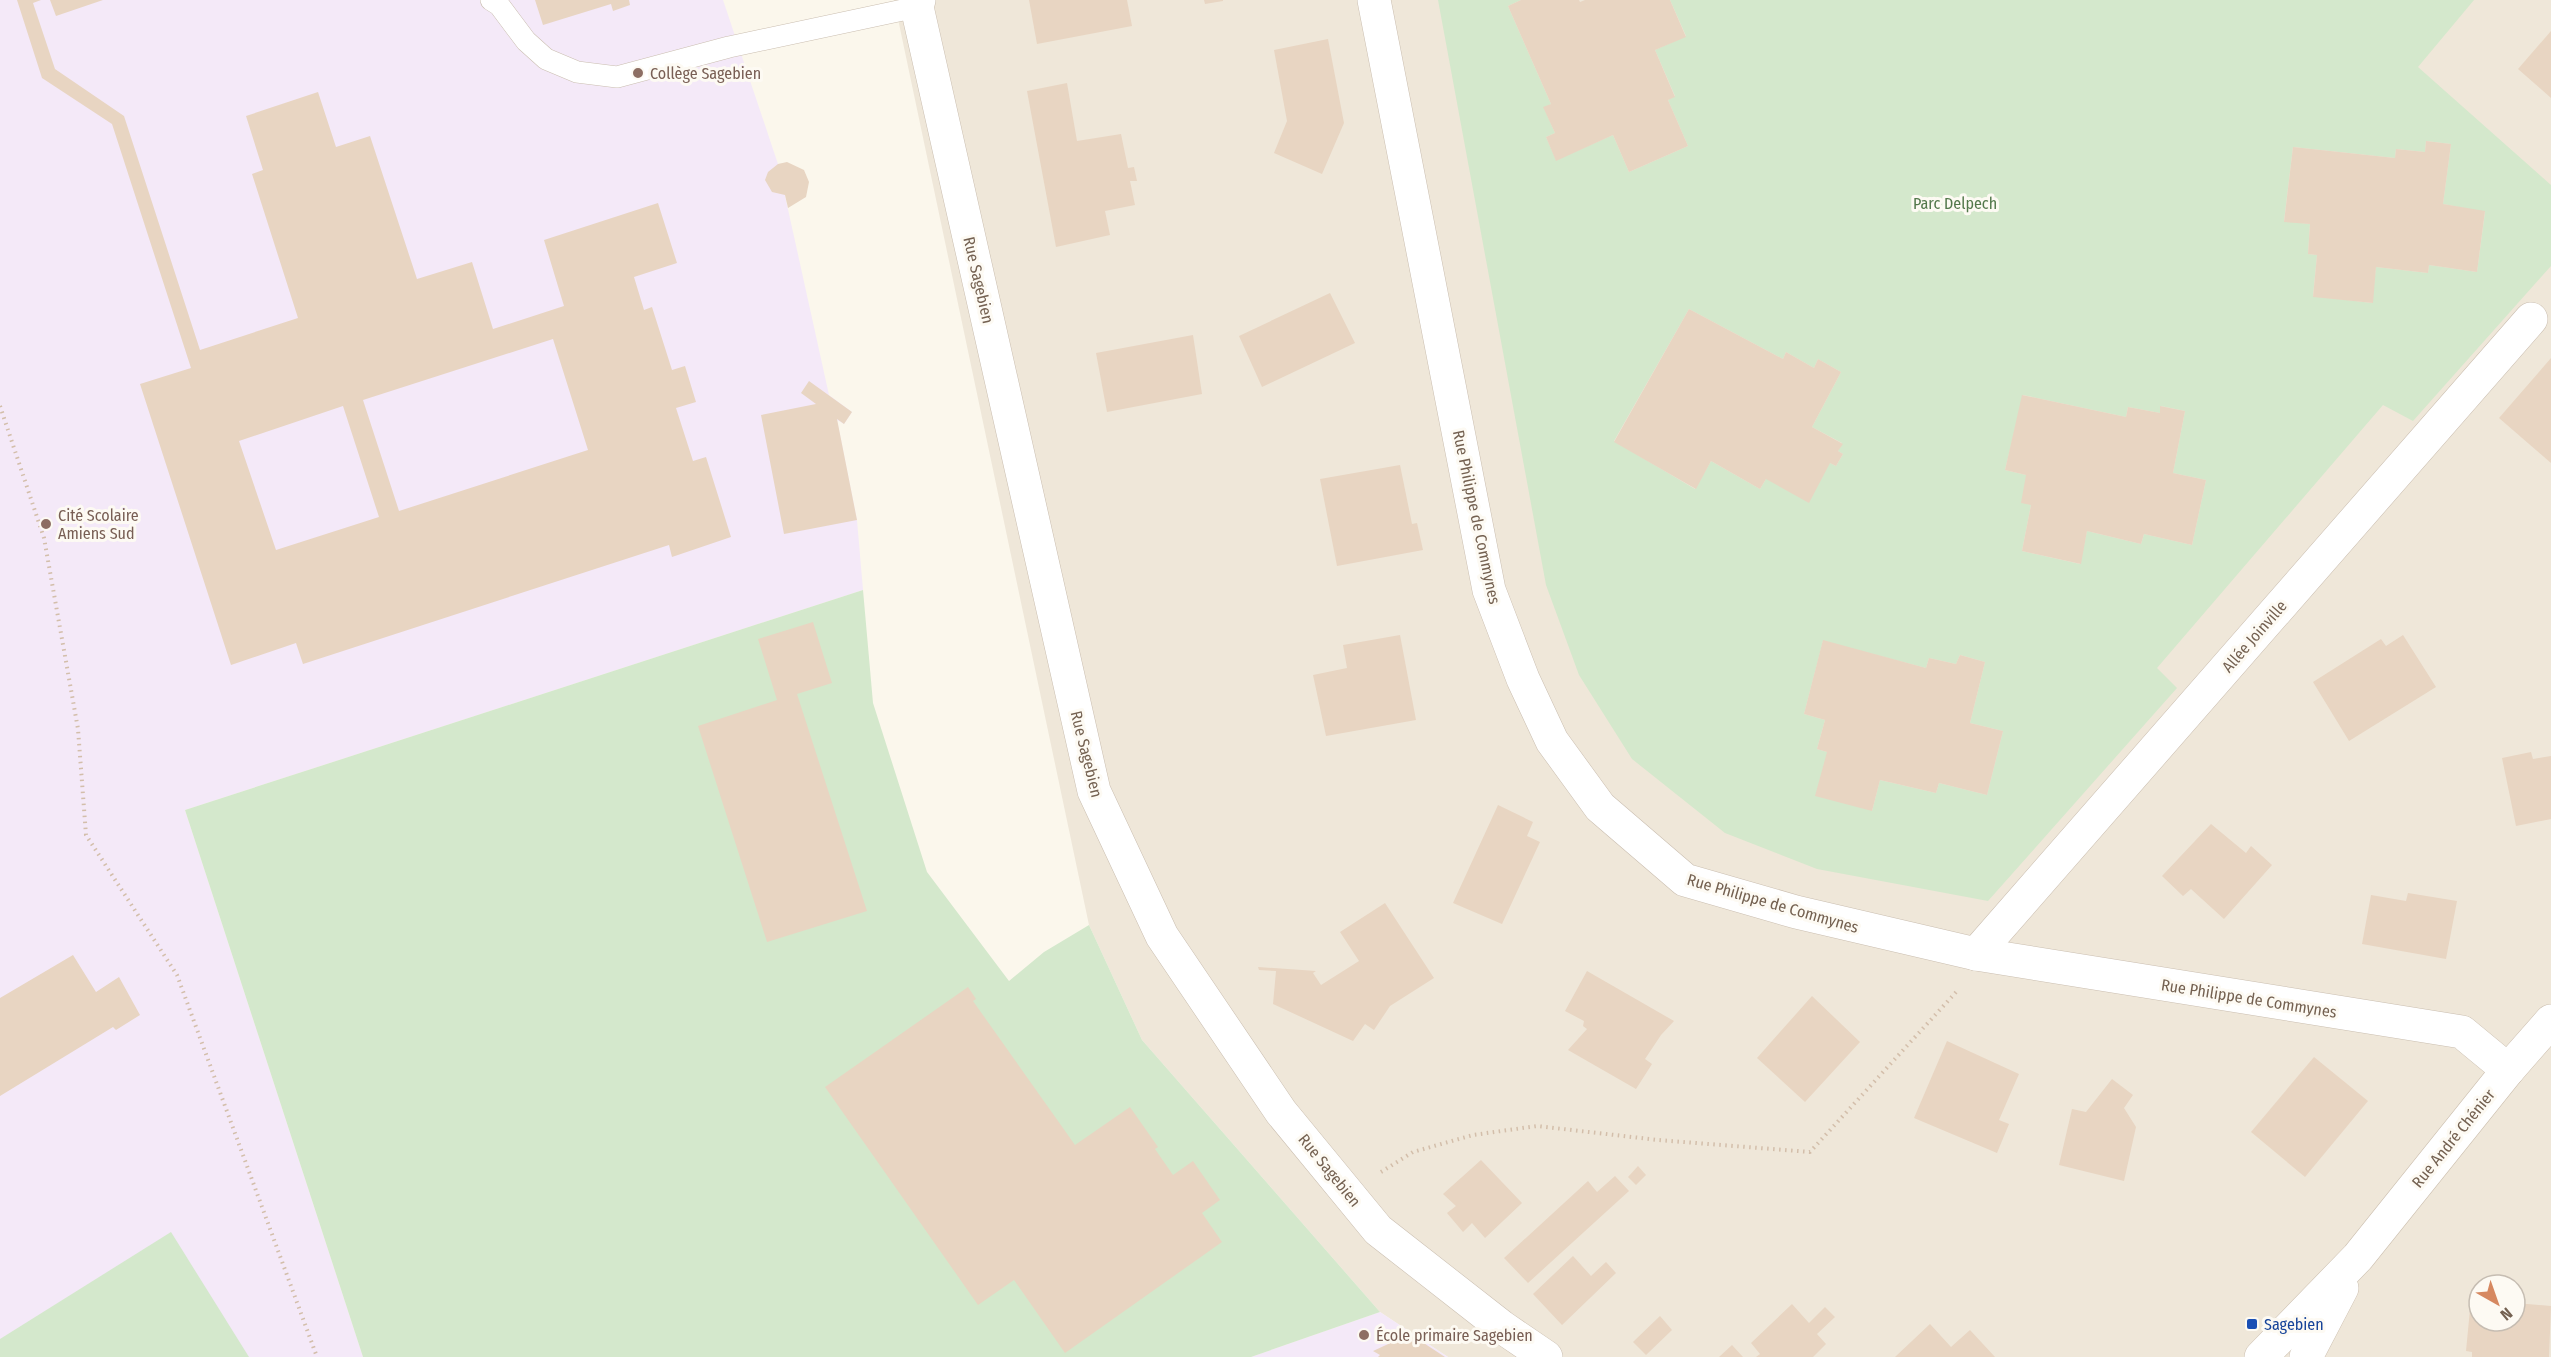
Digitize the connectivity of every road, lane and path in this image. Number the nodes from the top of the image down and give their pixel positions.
1 (491, 0) edge
2 (1374, 0) edge
3 (917, 2) edge
4 (2531, 319) dead end
5 (0, 406) edge
6 (1983, 955) junction
7 (2551, 1021) edge
8 (2508, 1070) junction
9 (1352, 1197) junction
10 (2358, 1257) junction
11 (317, 1357) edge
12 (1546, 1357) edge
13 (2260, 1357) edge
14 (2306, 1357) edge

1 - 3 lane
2 - 6 street, Rue Philippe de Commynes
3 - 9 street, Rue Sagebien
4 - 6 street, Allée Joinville
5 - 11 path
6 - 8 street, Rue Philippe de Commynes
6 - 9 path
7 - 8 street, Rue André Chénier
8 - 10 street, Rue André Chénier
9 - 12 street, Rue Sagebien
10 - 13 street, Rue André Chénier
10 - 14 street, Rue André Chénier

